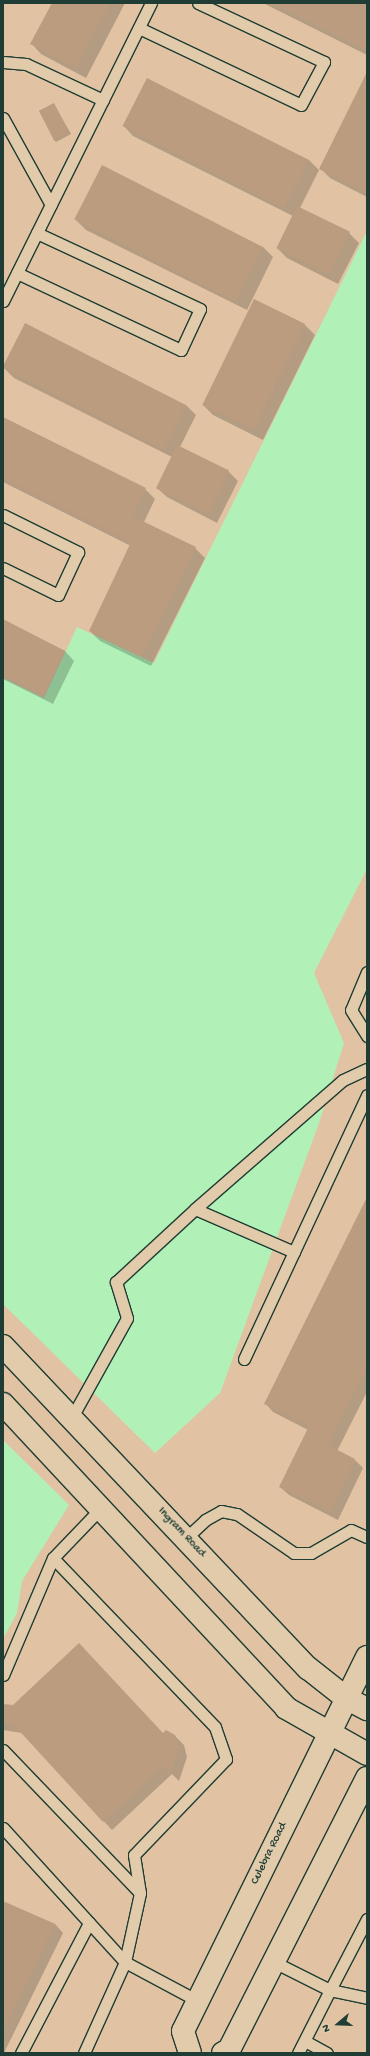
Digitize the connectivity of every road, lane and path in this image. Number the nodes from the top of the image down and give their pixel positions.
1 (151, 3) edge
2 (198, 3) edge
3 (139, 28) junction
4 (3, 62) edge
5 (103, 100) junction
6 (3, 118) edge
7 (51, 205) junction
8 (38, 233) junction
9 (16, 273) junction
10 (3, 301) edge
11 (3, 515) edge
12 (3, 568) edge
13 (367, 972) edge
14 (367, 1036) edge
15 (367, 1069) edge
16 (367, 1095) edge
17 (194, 1209) junction
18 (294, 1252) junction
19 (3, 1346) edge
20 (244, 1359) dead end
21 (3, 1404) edge
22 (72, 1417) junction
23 (101, 1508) junction
24 (367, 1537) edge
25 (186, 1538) junction
26 (53, 1558) junction
27 (367, 1657) edge
28 (3, 1675) edge
29 (346, 1698) junction
30 (367, 1709) edge
31 (329, 1734) junction
32 (3, 1750) edge
33 (367, 1754) edge
34 (367, 1778) edge
35 (3, 1828) edge
36 (140, 1893) junction
37 (367, 1919) edge
38 (89, 1922) junction
39 (125, 1962) junction
40 (274, 1962) junction
41 (330, 1990) junction
42 (367, 1998) edge
43 (198, 2001) junction
44 (305, 2041) junction
45 (21, 2053) edge
46 (84, 2053) edge
47 (190, 2053) edge
48 (223, 2053) edge
49 (298, 2053) edge
50 (327, 2053) edge

1 - 3 lane
2 - 3 lane
3 - 5 lane
4 - 5 lane
5 - 7 lane
6 - 7 lane
7 - 8 lane
8 - 9 lane
8 - 9 lane
9 - 10 lane
11 - 12 lane
13 - 14 lane
15 - 17 lane
16 - 18 lane
17 - 18 lane
17 - 22 lane
18 - 20 lane
19 - 22 street, Ingram Road
21 - 23 street
22 - 25 street, Ingram Road
23 - 26 lane
23 - 31 street
24 - 25 lane
25 - 29 street, Ingram Road
26 - 28 lane
26 - 36 lane
27 - 29 street, Culebra Road
29 - 30 street, Ingram Road
29 - 31 street, Culebra Road
31 - 33 street
31 - 43 street, Culebra Road
32 - 36 lane
34 - 40 street
35 - 38 lane
36 - 39 lane
37 - 41 lane
38 - 39 lane
38 - 45 lane
39 - 43 lane
39 - 46 lane
40 - 41 lane
40 - 48 street
41 - 42 lane
41 - 44 lane
43 - 47 street, Culebra Road
44 - 49 lane
44 - 50 lane

